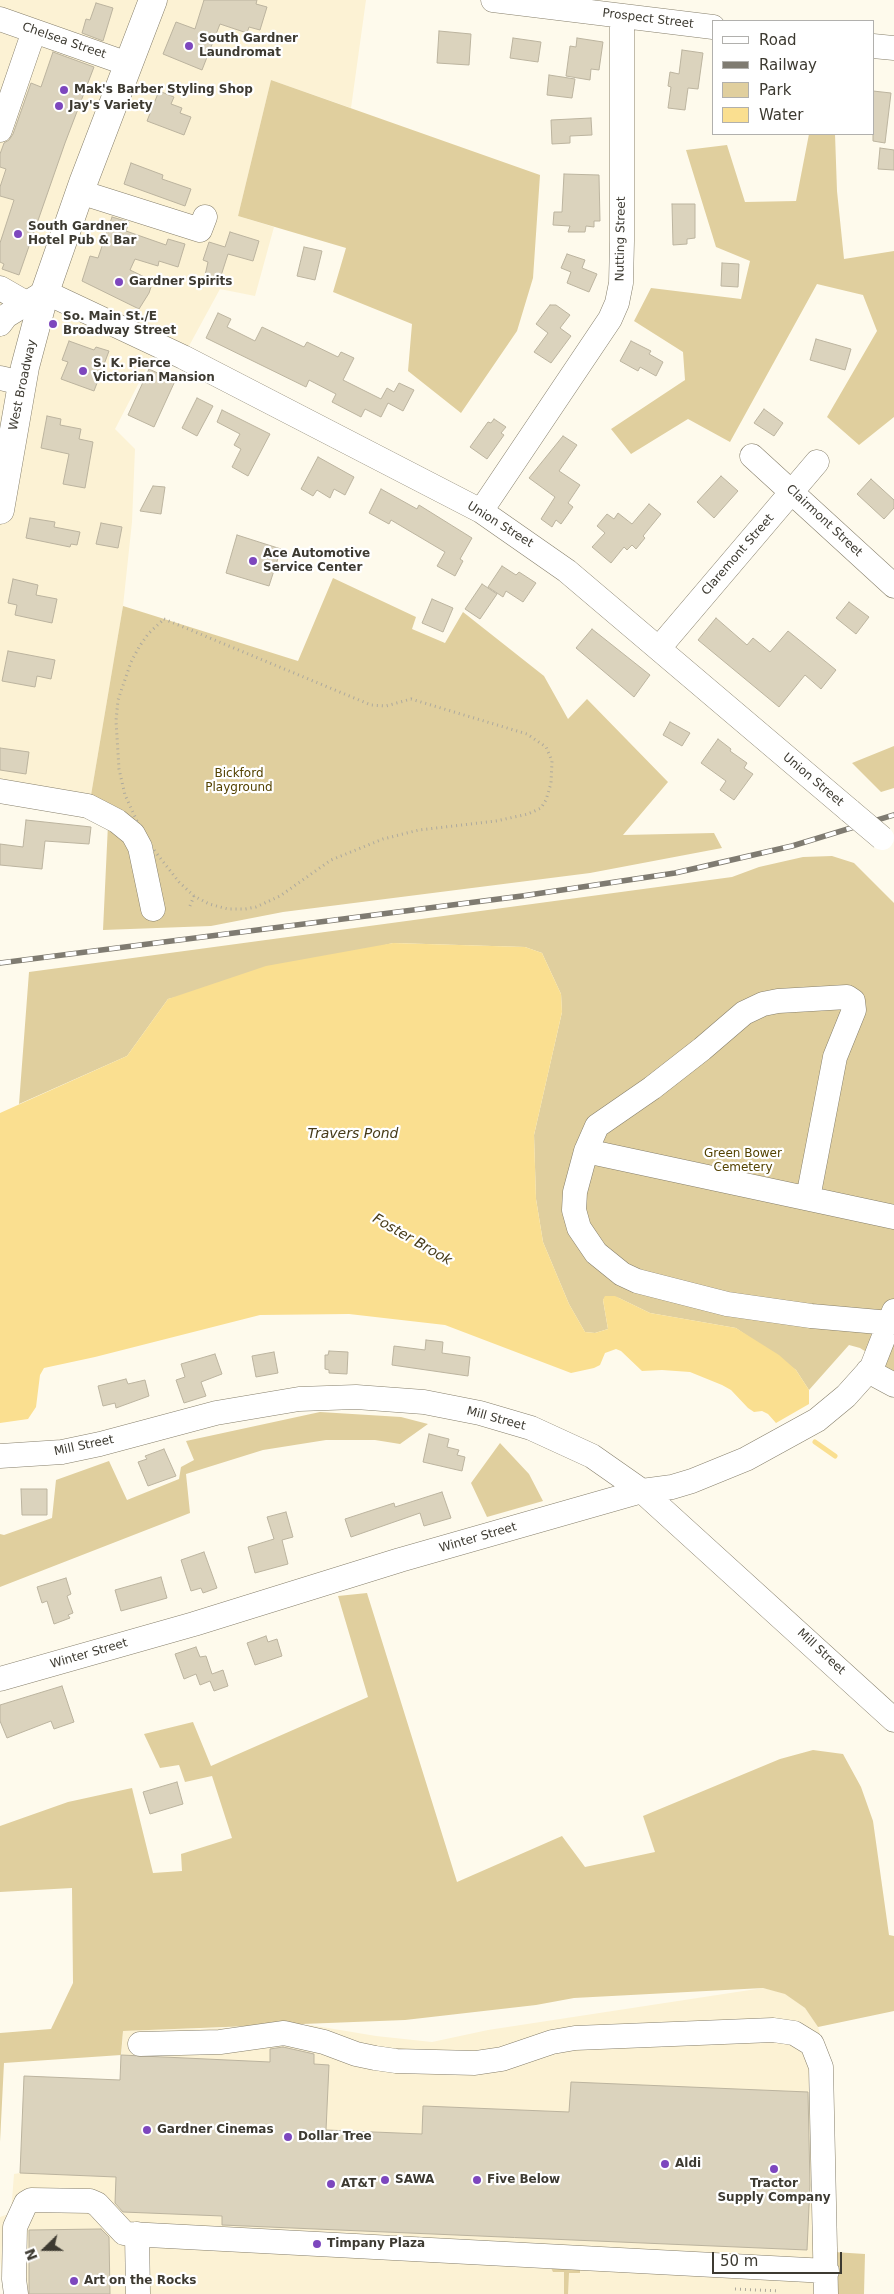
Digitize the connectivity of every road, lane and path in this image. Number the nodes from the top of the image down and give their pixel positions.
1 (153, 0) edge
2 (493, 0) edge
3 (622, 16) junction
4 (0, 19) edge
5 (712, 27) edge
6 (34, 31) junction
7 (874, 46) edge
8 (894, 48) edge
9 (128, 64) junction
10 (0, 130) edge
11 (80, 192) junction
12 (205, 217) dead end
13 (0, 288) edge
14 (36, 297) junction
15 (0, 324) edge
16 (11, 380) edge
17 (752, 456) dead end
18 (817, 462) dead end
19 (792, 492) junction
20 (0, 510) edge
21 (481, 511) junction
22 (894, 586) edge
23 (658, 648) junction
24 (0, 791) edge
25 (888, 843) edge
26 (194, 896) junction
27 (190, 906) dead end
28 (153, 909) dead end
29 (586, 1151) junction
30 (808, 1198) junction
31 (894, 1217) edge
32 (892, 1317) edge
33 (868, 1372) junction
34 (894, 1385) edge
35 (0, 1456) edge
36 (642, 1491) junction
37 (0, 1679) edge
38 (894, 1720) edge
39 (140, 2044) dead end
40 (138, 2234) junction
41 (827, 2271) junction
42 (735, 2289) dead end
43 (780, 2291) dead end
44 (16, 2294) edge
45 (138, 2294) edge
46 (826, 2294) edge

1 - 9 main road, West Broadway
2 - 3 street, Prospect Street
3 - 5 street, Prospect Street
3 - 21 street, Nutting Street
4 - 6 street, Chelsea Street
6 - 9 street, Chelsea Street
6 - 10 street
7 - 8 street
9 - 11 main road, West Broadway
11 - 12 street
11 - 14 main road, West Broadway
13 - 14 street, Union Street
14 - 15 street
14 - 16 main road, West Broadway
14 - 21 street, Union Street
16 - 20 main road, West Broadway
17 - 19 street, Clairmont Street
18 - 19 street, Claremont Street
19 - 22 street, Clairmont Street
19 - 23 street, Claremont Street
21 - 23 street, Union Street
23 - 25 street, Union Street, bridge
24 - 28 street
26 - 26 path
26 - 27 path
29 - 30 street
29 - 30 street
29 - 32 street
30 - 31 street
32 - 33 street, Winter Street
33 - 34 street
33 - 36 street, Winter Street
35 - 36 street, Mill Street
36 - 37 street, Winter Street
36 - 38 street, Mill Street
39 - 41 street
40 - 41 street
40 - 44 street
40 - 45 street
41 - 46 street
42 - 43 path

